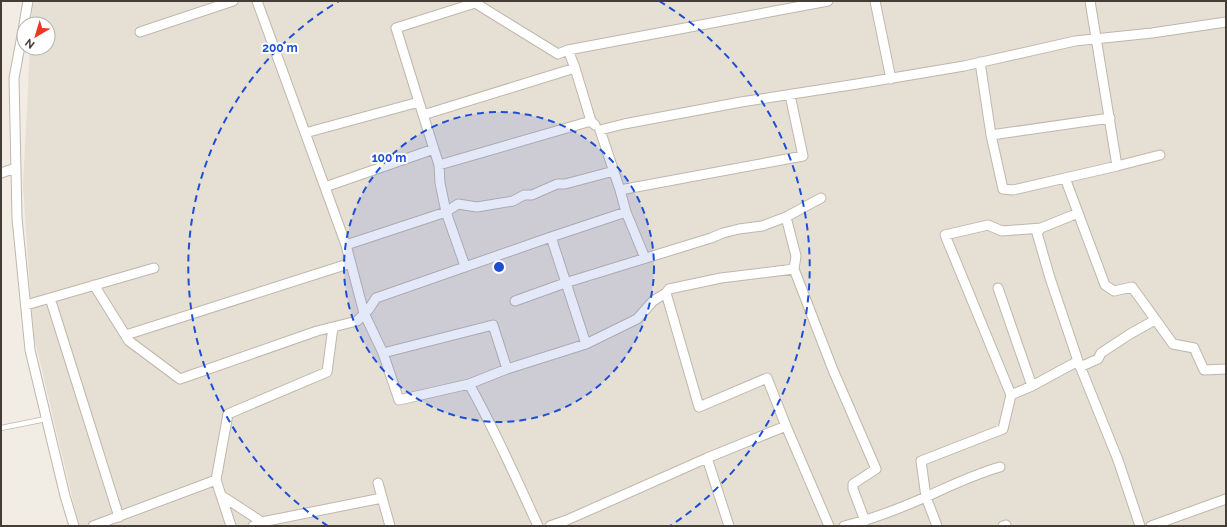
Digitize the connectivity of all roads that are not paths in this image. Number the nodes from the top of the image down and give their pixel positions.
1 (28, 1) edge
2 (233, 1) edge
3 (257, 1) edge
4 (828, 1) edge
5 (875, 1) edge
6 (1090, 1) edge
7 (474, 2) edge
8 (26, 16) edge
9 (1226, 22) edge
10 (140, 32) dead end
11 (1097, 39) junction
12 (568, 50) junction
13 (18, 56) edge
14 (980, 62) junction
15 (575, 68) junction
16 (891, 79) junction
17 (790, 95) junction
18 (419, 102) junction
19 (423, 115) junction
20 (1110, 118) junction
21 (591, 121) junction
22 (600, 130) junction
23 (305, 133) junction
24 (991, 135) junction
25 (434, 149) junction
26 (1160, 155) dead end
27 (439, 165) junction
28 (1117, 166) junction
29 (16, 168) junction
30 (614, 171) junction
31 (1, 173) edge
32 (1065, 178) junction
33 (325, 187) junction
34 (620, 190) junction
35 (821, 198) dead end
36 (446, 212) junction
37 (626, 212) junction
38 (1078, 213) junction
39 (786, 217) junction
40 (1041, 228) junction
41 (551, 237) junction
42 (346, 244) junction
43 (645, 258) junction
44 (351, 263) junction
45 (465, 266) junction
46 (154, 268) dead end
47 (794, 269) junction
48 (565, 283) junction
49 (94, 285) junction
50 (998, 288) dead end
51 (666, 293) junction
52 (50, 298) junction
53 (515, 301) dead end
54 (26, 305) junction
55 (364, 313) junction
56 (1155, 320) junction
57 (333, 327) junction
58 (126, 335) junction
59 (586, 344) junction
60 (382, 353) junction
61 (1079, 364) junction
62 (507, 369) junction
63 (1226, 369) edge
64 (468, 384) junction
65 (1032, 386) junction
66 (1011, 395) junction
67 (47, 419) junction
68 (786, 426) junction
69 (1, 428) edge
70 (707, 458) junction
71 (1000, 467) dead end
72 (216, 480) junction
73 (378, 484) dead end
74 (222, 496) junction
75 (926, 497) junction
76 (382, 498) junction
77 (1226, 499) edge
78 (119, 517) junction
79 (866, 521) junction
80 (262, 522) junction
81 (278, 523) edge
82 (568, 523) edge
83 (74, 526) edge
84 (93, 526) edge
85 (231, 526) edge
86 (253, 526) edge
87 (390, 526) edge
88 (538, 526) edge
89 (550, 526) edge
90 (729, 526) edge
91 (829, 526) edge
92 (844, 526) edge
93 (937, 526) edge
94 (1140, 526) edge
95 (1151, 526) edge

1 - 8 street
2 - 10 street
3 - 23 street
4 - 12 street
5 - 16 street
6 - 11 street
7 - 12 street
7 - 18 street
9 - 11 street
11 - 14 street
11 - 20 street
12 - 15 street
13 - 29 street
14 - 16 street
14 - 24 street
15 - 19 street
15 - 21 street
16 - 17 street
17 - 22 street
17 - 34 street
18 - 19 street
18 - 23 street
19 - 25 street
20 - 24 street
20 - 28 street
21 - 22 street
21 - 27 street
22 - 30 street
23 - 33 street
24 - 32 street
25 - 27 street
25 - 33 street
26 - 28 street
27 - 36 street
28 - 32 street
29 - 31 street
29 - 54 street
30 - 34 street
30 - 36 street
32 - 38 street
33 - 42 street
34 - 37 street
35 - 39 street
36 - 42 street
36 - 45 street
37 - 41 street
37 - 43 street
38 - 40 street
38 - 56 street
39 - 43 street
39 - 47 street
40 - 61 street
40 - 66 street
41 - 45 street
41 - 48 street
42 - 44 street
43 - 48 street
44 - 55 street
44 - 58 street
45 - 55 street
46 - 49 street
47 - 51 street
47 - 79 street
48 - 53 street
48 - 59 street
49 - 52 street
49 - 58 street
50 - 65 street
51 - 59 street
51 - 68 street
52 - 54 street
52 - 78 street
54 - 67 street
55 - 57 street
55 - 60 street
56 - 61 street
56 - 63 street
57 - 58 street
57 - 72 street
59 - 62 street
60 - 62 street
60 - 64 street
61 - 65 street
61 - 94 street
62 - 64 street
64 - 88 street
65 - 66 street
66 - 75 street
67 - 69 lane
67 - 83 street
68 - 70 street
68 - 91 street
70 - 82 street
70 - 90 street
71 - 75 street
72 - 74 street
72 - 78 street
73 - 76 street
74 - 80 street
74 - 85 street
75 - 79 street
75 - 93 street
76 - 81 street
76 - 87 street
77 - 95 street
78 - 84 street
79 - 92 street
80 - 81 street
80 - 86 street
82 - 89 street

